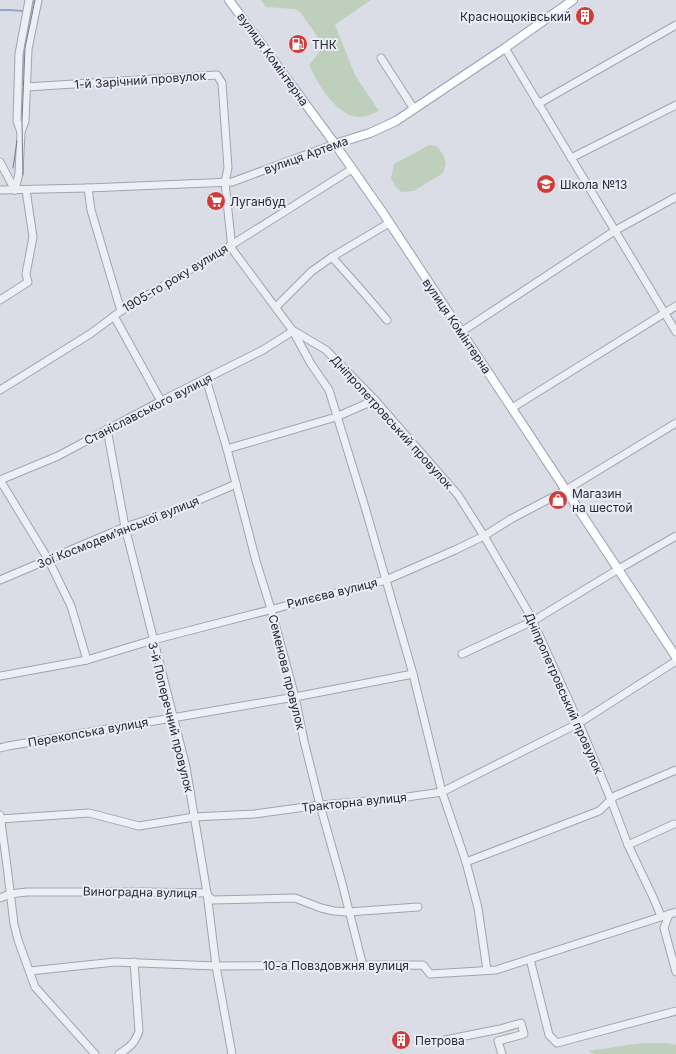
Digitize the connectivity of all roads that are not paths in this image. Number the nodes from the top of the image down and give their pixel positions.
1 (29, 0) edge
2 (38, 0) edge
3 (230, 0) edge
4 (569, 1) edge
5 (676, 25) edge
6 (505, 48) junction
7 (381, 58) dead end
8 (26, 87) junction
9 (538, 104) junction
10 (676, 105) edge
11 (414, 109) junction
12 (21, 132) junction
13 (335, 144) junction
14 (571, 158) junction
15 (0, 162) edge
16 (352, 169) junction
17 (225, 182) junction
18 (88, 188) junction
19 (0, 190) edge
20 (15, 190) junction
21 (26, 190) junction
22 (676, 197) edge
23 (389, 223) junction
24 (616, 230) junction
25 (232, 244) junction
26 (332, 257) junction
27 (0, 300) edge
28 (676, 306) edge
29 (276, 307) junction
30 (121, 311) junction
31 (665, 312) junction
32 (114, 316) junction
33 (387, 320) dead end
34 (293, 330) junction
35 (461, 332) junction
36 (676, 332) edge
37 (206, 379) junction
38 (0, 390) edge
39 (375, 400) junction
40 (161, 401) junction
41 (512, 408) junction
42 (336, 416) junction
43 (676, 423) edge
44 (107, 430) junction
45 (227, 449) junction
46 (0, 480) edge
47 (236, 484) junction
48 (566, 490) junction
49 (125, 527) junction
50 (484, 536) junction
51 (676, 536) edge
52 (48, 559) junction
53 (617, 570) junction
54 (0, 580) edge
55 (386, 580) junction
56 (271, 609) junction
57 (533, 621) junction
58 (153, 640) junction
59 (462, 654) dead end
60 (676, 657) edge
61 (87, 660) junction
62 (676, 661) edge
63 (413, 674) junction
64 (0, 676) edge
65 (295, 697) junction
66 (173, 717) junction
67 (579, 723) junction
68 (0, 748) edge
69 (676, 770) edge
70 (442, 792) junction
71 (611, 800) junction
72 (320, 805) junction
73 (0, 815) edge
74 (194, 817) junction
75 (0, 819) edge
76 (674, 824) dead end
77 (628, 845) junction
78 (466, 862) junction
79 (10, 894) junction
80 (207, 894) junction
81 (1, 897) edge
82 (418, 906) dead end
83 (348, 912) junction
84 (672, 913) edge
85 (661, 916) junction
86 (530, 959) junction
87 (134, 962) junction
88 (216, 966) junction
89 (363, 966) junction
90 (487, 970) junction
91 (30, 971) junction
92 (676, 972) edge
93 (676, 1011) edge
94 (435, 1042) dead end
95 (95, 1054) edge
96 (119, 1054) edge
97 (232, 1054) edge
98 (502, 1054) edge

1 - 12 street
2 - 8 street
3 - 13 main road, вулиця Комінтерна
4 - 6 main road, вулиця Артема
5 - 9 street
6 - 9 street
6 - 11 main road, вулиця Артема
7 - 11 street
8 - 12 street
8 - 17 street, 1-й Зарічний провулок
9 - 14 street
10 - 14 street
11 - 13 main road, вулиця Артема
12 - 20 street
13 - 16 main road, вулиця Комінтерна
13 - 17 street, вулиця Артема
14 - 24 street
15 - 20 street
16 - 23 main road, вулиця Комінтерна
16 - 25 street, 1905-го року вулиця
17 - 18 street, вулиця Артема
17 - 25 street
18 - 21 street, вулиця Артема
18 - 30 street
19 - 20 street, вулиця Артема
20 - 21 street, вулиця Артема
21 - 27 street
22 - 24 street
23 - 26 street
23 - 35 main road, вулиця Комінтерна
24 - 31 street
24 - 35 street
25 - 29 street
25 - 30 street, 1905-го року вулиця
26 - 29 street
26 - 33 street
28 - 31 street
29 - 34 street
30 - 32 street, 1905-го року вулиця
31 - 36 street
31 - 41 street
32 - 38 street, 1905-го року вулиця
32 - 40 street
34 - 37 street, Станіславського вулиця
34 - 39 street, Дніпропетровський провулок
34 - 42 street, Дніпропетровський провулок
35 - 41 main road, вулиця Комінтерна
37 - 40 street, Станіславського вулиця
37 - 45 street, Семенова провулок
39 - 42 street
39 - 50 street, Дніпропетровський провулок
40 - 44 street, Станіславського вулиця
41 - 48 main road, вулиця Комінтерна
42 - 45 street
42 - 55 street, Дніпропетровський провулок
43 - 48 street
44 - 46 street, Станіславського вулиця
44 - 49 street, 3-й Поперечний провулок
45 - 47 street, Семенова провулок
46 - 52 street
47 - 49 street, Зої Космодем’янської вулиця
47 - 56 street, Семенова провулок
48 - 50 street, Рилєєва вулиця
48 - 53 main road, вулиця Комінтерна
49 - 52 street, Зої Космодем’янської вулиця
49 - 58 street, 3-й Поперечний провулок
50 - 55 street, Рилєєва вулиця
50 - 57 street, Дніпропетровський провулок
51 - 53 street
52 - 54 street, Зої Космодем’янської вулиця
52 - 61 street
53 - 57 street
53 - 60 main road, вулиця Комінтерна
55 - 56 street, Рилєєва вулиця
55 - 63 street, Дніпропетровський провулок
56 - 58 street, Рилєєва вулиця
56 - 65 street, Семенова провулок
57 - 59 street
57 - 67 street, Дніпропетровський провулок
58 - 61 street, Рилєєва вулиця
58 - 66 street, 3-й Поперечний провулок
61 - 64 street, Рилєєва вулиця
62 - 67 street, Тракторна вулиця
63 - 65 street, Перекопська вулиця
63 - 70 street, Дніпропетровський провулок
65 - 66 street, Перекопська вулиця
65 - 72 street, Семенова провулок
66 - 68 street, Перекопська вулиця
66 - 74 street, 3-й Поперечний провулок
67 - 70 street, Тракторна вулиця
67 - 71 street, Дніпропетровський провулок
69 - 71 street
70 - 72 street, Тракторна вулиця
70 - 78 street, Дніпропетровський провулок
71 - 77 street, Дніпропетровський провулок
71 - 78 street
72 - 74 street, Тракторна вулиця
72 - 83 street, Семенова провулок
73 - 75 street
74 - 75 street, Тракторна вулиця
74 - 80 street, 3-й Поперечний провулок
75 - 79 street
76 - 77 street
77 - 85 street, Дніпропетровський провулок
78 - 90 street, Дніпропетровський провулок
79 - 80 street, Виноградна вулиця
79 - 81 street, Виноградна вулиця
79 - 91 street
80 - 83 street, Виноградна вулиця
80 - 88 street, 3-й Поперечний провулок
82 - 83 street, Виноградна вулиця
83 - 89 street, Семенова провулок
84 - 85 street, 10-а Повздовжня вулиця
84 - 92 street
85 - 86 street, 10-а Повздовжня вулиця
86 - 90 street, 10-а Повздовжня вулиця
86 - 93 street
87 - 88 street, 10-а Повздовжня вулиця
87 - 91 street, 10-а Повздовжня вулиця
87 - 96 street
88 - 89 street, 10-а Повздовжня вулиця
88 - 97 street, 3-й Поперечний провулок
89 - 90 street, 10-а Повздовжня вулиця
91 - 95 street
94 - 98 street

